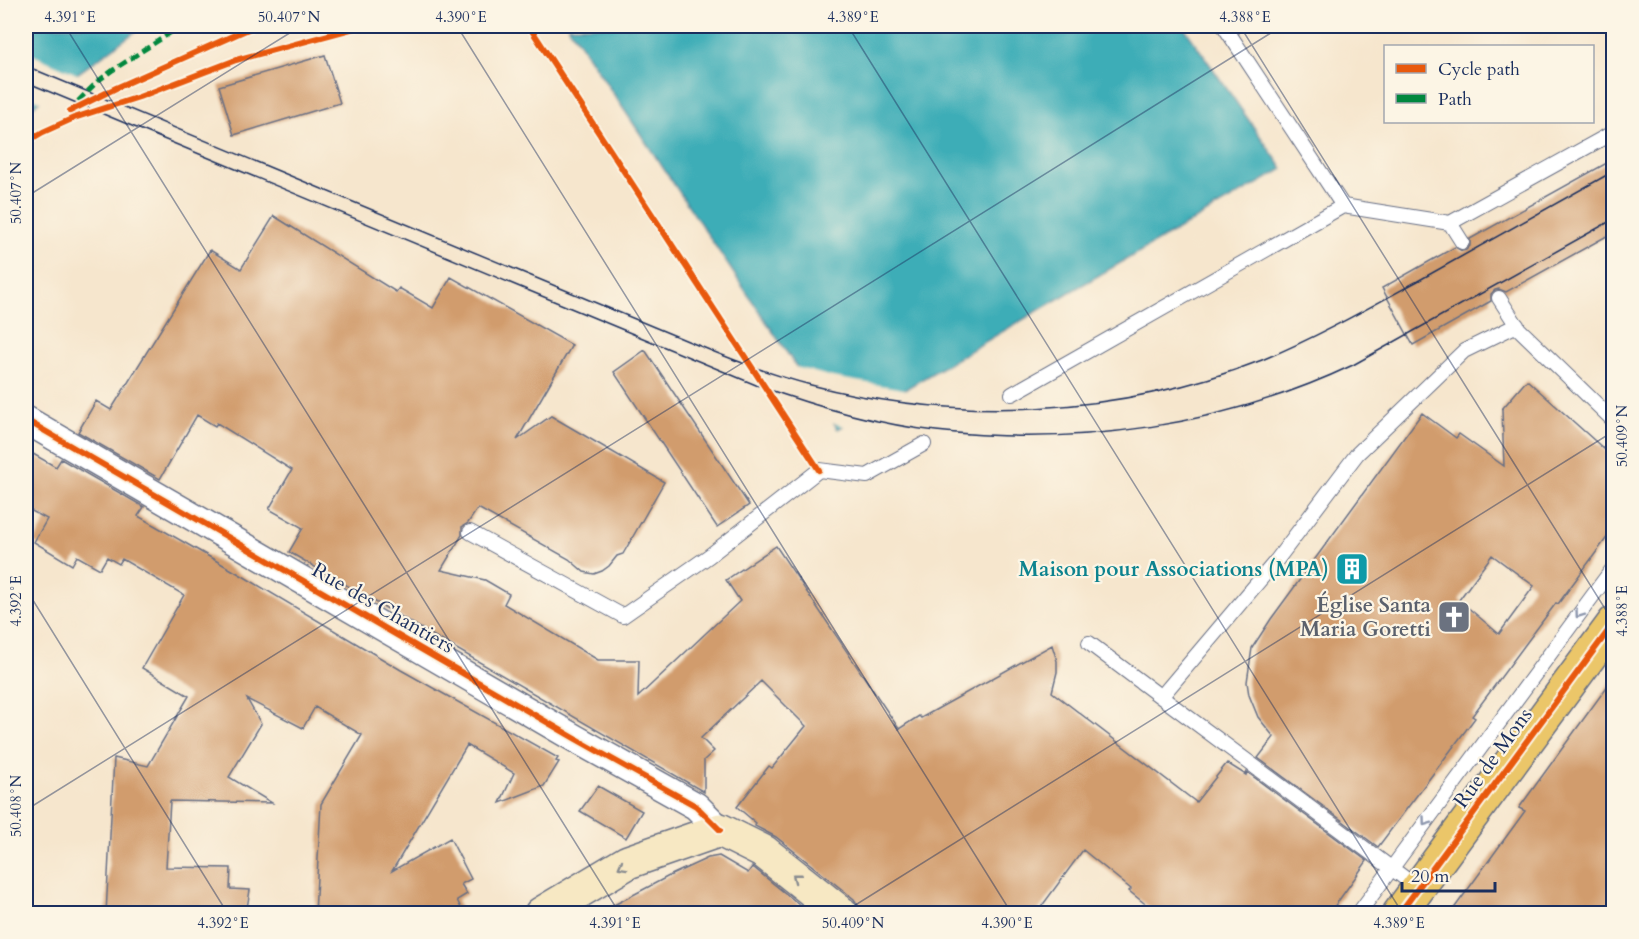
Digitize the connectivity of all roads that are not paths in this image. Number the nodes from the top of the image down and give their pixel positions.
1 (1224, 26) edge
2 (1614, 132) edge
3 (1342, 206) junction
4 (1450, 222) junction
5 (1462, 242) dead end
6 (1499, 298) dead end
7 (1517, 325) junction
8 (1012, 394) dead end
9 (26, 420) edge
10 (1614, 421) edge
11 (924, 444) dead end
12 (470, 532) dead end
13 (1614, 567) edge
14 (1614, 623) edge
15 (1089, 643) dead end
16 (1161, 696) junction
17 (720, 830) junction
18 (1392, 869) junction
19 (1408, 901) edge
20 (541, 914) edge
21 (842, 914) edge
22 (1358, 914) edge

1 - 3 lane
2 - 4 lane
3 - 4 lane
3 - 8 lane
4 - 5 lane
6 - 7 lane
7 - 10 lane
7 - 16 lane
9 - 17 street, Rue des Chantiers
11 - 12 lane
13 -> 18 lane
14 - 19 main road, Rue de Mons
15 - 16 lane
16 - 18 lane
17 -> 20 street
21 -> 17 street
18 - 19 lane
18 - 22 lane

